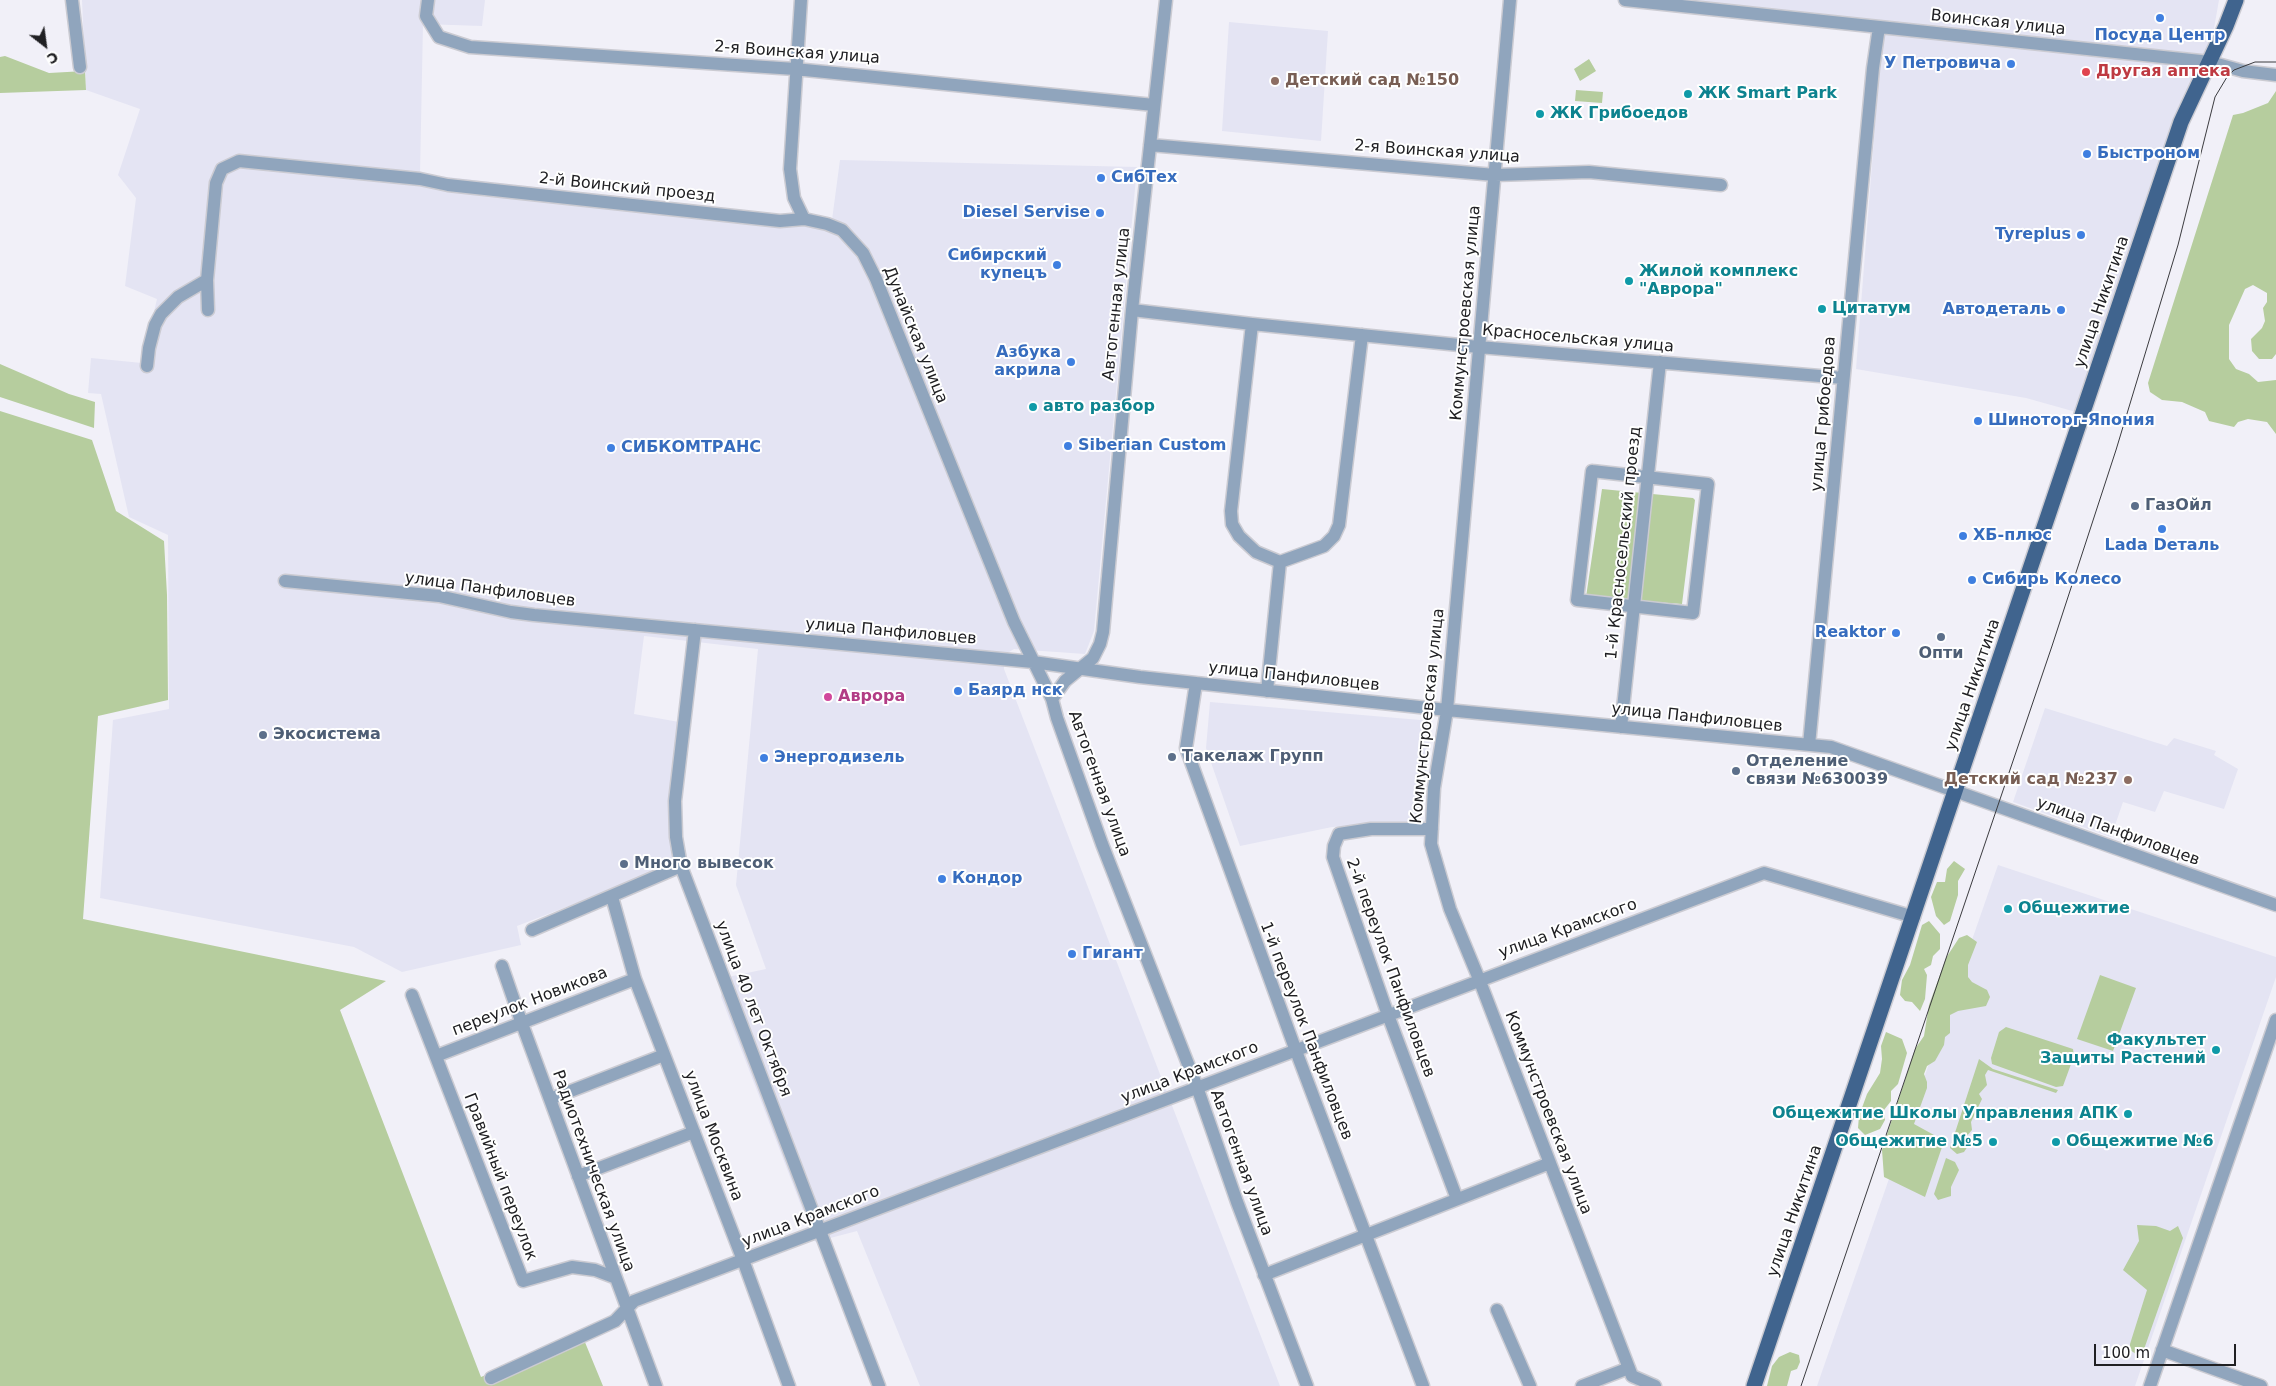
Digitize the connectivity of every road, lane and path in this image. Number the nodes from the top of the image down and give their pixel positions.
1 (72, 0) edge
2 (428, 0) edge
3 (801, 0) edge
4 (1166, 0) edge
5 (1510, 0) edge
6 (1625, 0) edge
7 (2236, 0) edge
8 (1879, 27) junction
9 (2210, 62) junction
10 (80, 67) dead end
11 (795, 68) junction
12 (2276, 74) edge
13 (1154, 104) junction
14 (1150, 146) junction
15 (1494, 175) junction
16 (1721, 184) dead end
17 (804, 220) junction
18 (207, 280) junction
19 (208, 310) dead end
20 (1132, 310) junction
21 (1252, 324) junction
22 (1362, 334) junction
23 (1479, 347) junction
24 (1660, 362) junction
25 (147, 366) dead end
26 (1843, 378) junction
27 (1648, 477) junction
28 (1280, 562) junction
29 (285, 580) dead end
30 (1634, 606) junction
31 (695, 630) junction
32 (1033, 662) junction
33 (1082, 668) junction
34 (1196, 683) junction
35 (1267, 691) junction
36 (1052, 699) junction
37 (1447, 710) junction
38 (1620, 727) junction
39 (1809, 745) junction
40 (1956, 792) junction
41 (1432, 829) junction
42 (681, 866) junction
43 (612, 897) junction
44 (2276, 905) edge
45 (1914, 916) junction
46 (532, 930) dead end
47 (502, 966) dead end
48 (635, 979) junction
49 (1479, 979) junction
50 (412, 996) dead end
51 (1388, 1015) junction
52 (2276, 1020) edge
53 (521, 1021) junction
54 (1296, 1051) junction
55 (664, 1055) junction
56 (436, 1056) junction
57 (1197, 1088) junction
58 (550, 1099) junction
59 (694, 1132) junction
60 (1550, 1162) junction
61 (578, 1176) junction
62 (1457, 1199) junction
63 (821, 1231) junction
64 (1366, 1235) junction
65 (744, 1260) junction
66 (1264, 1275) junction
67 (616, 1278) junction
68 (627, 1308) junction
69 (1497, 1310) dead end
70 (2162, 1350) junction
71 (1629, 1368) junction
72 (491, 1378) dead end
73 (656, 1386) edge
74 (789, 1386) edge
75 (879, 1386) edge
76 (1307, 1386) edge
77 (1423, 1386) edge
78 (1530, 1386) edge
79 (1582, 1386) edge
80 (1655, 1386) edge
81 (1754, 1386) edge
82 (2150, 1386) edge
83 (2261, 1386) edge

1 - 10 street
2 - 11 street, 2-я Воинская улица
3 - 11 street
4 - 13 street, Автогенная улица
5 - 15 street, Коммунстроевская улица
6 - 8 street, Воинская улица
7 - 9 main road, улица Никитина
8 - 9 street, Воинская улица
8 - 26 street, улица Грибоедова
9 - 12 street, Воинская улица
9 - 40 main road, улица Никитина
11 - 13 street, 2-я Воинская улица
11 - 17 street
13 - 14 street, Автогенная улица
14 - 15 street, 2-я Воинская улица
14 - 20 street, Автогенная улица
15 - 16 street, 2-я Воинская улица
15 - 23 street, Коммунстроевская улица
17 - 18 street, 2-й Воинский проезд
17 - 32 street, Дунайская улица
18 - 19 street, 2-й Воинский проезд
18 - 25 street
20 - 21 street, Красносельская улица
20 - 33 street, Автогенная улица
21 - 22 street, Красносельская улица
21 - 28 street
22 - 23 street, Красносельская улица
22 - 28 street
23 - 24 street, Красносельская улица
23 - 37 street, Коммунстроевская улица
24 - 26 street, Красносельская улица
24 - 27 street, 1-й Красносельский проезд
26 - 39 street, улица Грибоедова
27 - 30 street, 1-й Красносельский проезд
27 - 30 street
27 - 30 street
28 - 35 street
29 - 31 street, улица Панфиловцев
30 - 38 street, 1-й Красносельский проезд
31 - 32 street, улица Панфиловцев
31 - 42 street, улица 40 лет Октября
32 - 33 street, улица Панфиловцев
32 - 36 street, Дунайская улица
33 - 34 street, улица Панфиловцев
33 - 36 street, Автогенная улица
34 - 35 street, улица Панфиловцев
34 - 54 street, 1-й переулок Панфиловцев
35 - 37 street, улица Панфиловцев
36 - 57 street, Автогенная улица
37 - 38 street, улица Панфиловцев
37 - 41 street, Коммунстроевская улица
38 - 39 street, улица Панфиловцев
39 - 40 street, улица Панфиловцев
40 - 44 street, улица Панфиловцев
40 - 45 main road, улица Никитина
41 - 49 street, Коммунстроевская улица
41 - 51 street, 2-й переулок Панфиловцев
42 - 43 street
42 - 63 street, улица 40 лет Октября
43 - 46 street
43 - 48 street, улица Москвина
45 - 49 street, улица Крамского
45 - 81 main road, улица Никитина
47 - 53 street, Радиотехническая улица
48 - 53 street, переулок Новикова
48 - 55 street, улица Москвина
49 - 51 street, улица Крамского
49 - 60 street, Коммунстроевская улица
50 - 56 street, Гравийный переулок
51 - 54 street, улица Крамского
51 - 62 street, 2-й переулок Панфиловцев
52 - 70 street
53 - 56 street, переулок Новикова
53 - 58 street, Радиотехническая улица
54 - 57 street, улица Крамского
54 - 64 street, 1-й переулок Панфиловцев
55 - 58 street
55 - 59 street, улица Москвина
56 - 67 street, Гравийный переулок
57 - 63 street, улица Крамского
57 - 66 street, Автогенная улица
58 - 61 street, Радиотехническая улица
59 - 61 street
59 - 65 street, улица Москвина
60 - 62 street
60 - 71 street, Коммунстроевская улица
61 - 67 street, Радиотехническая улица
62 - 64 street
63 - 65 street, улица Крамского
63 - 75 street, улица 40 лет Октября
64 - 66 street
64 - 77 street, 1-й переулок Панфиловцев
65 - 68 street, улица Крамского
65 - 74 street, улица Москвина
66 - 76 street, Автогенная улица
67 - 68 street, Радиотехническая улица
68 - 72 street, улица Крамского
68 - 73 street, Радиотехническая улица
69 - 78 street
70 - 82 street
70 - 83 street
71 - 79 street
71 - 80 street

